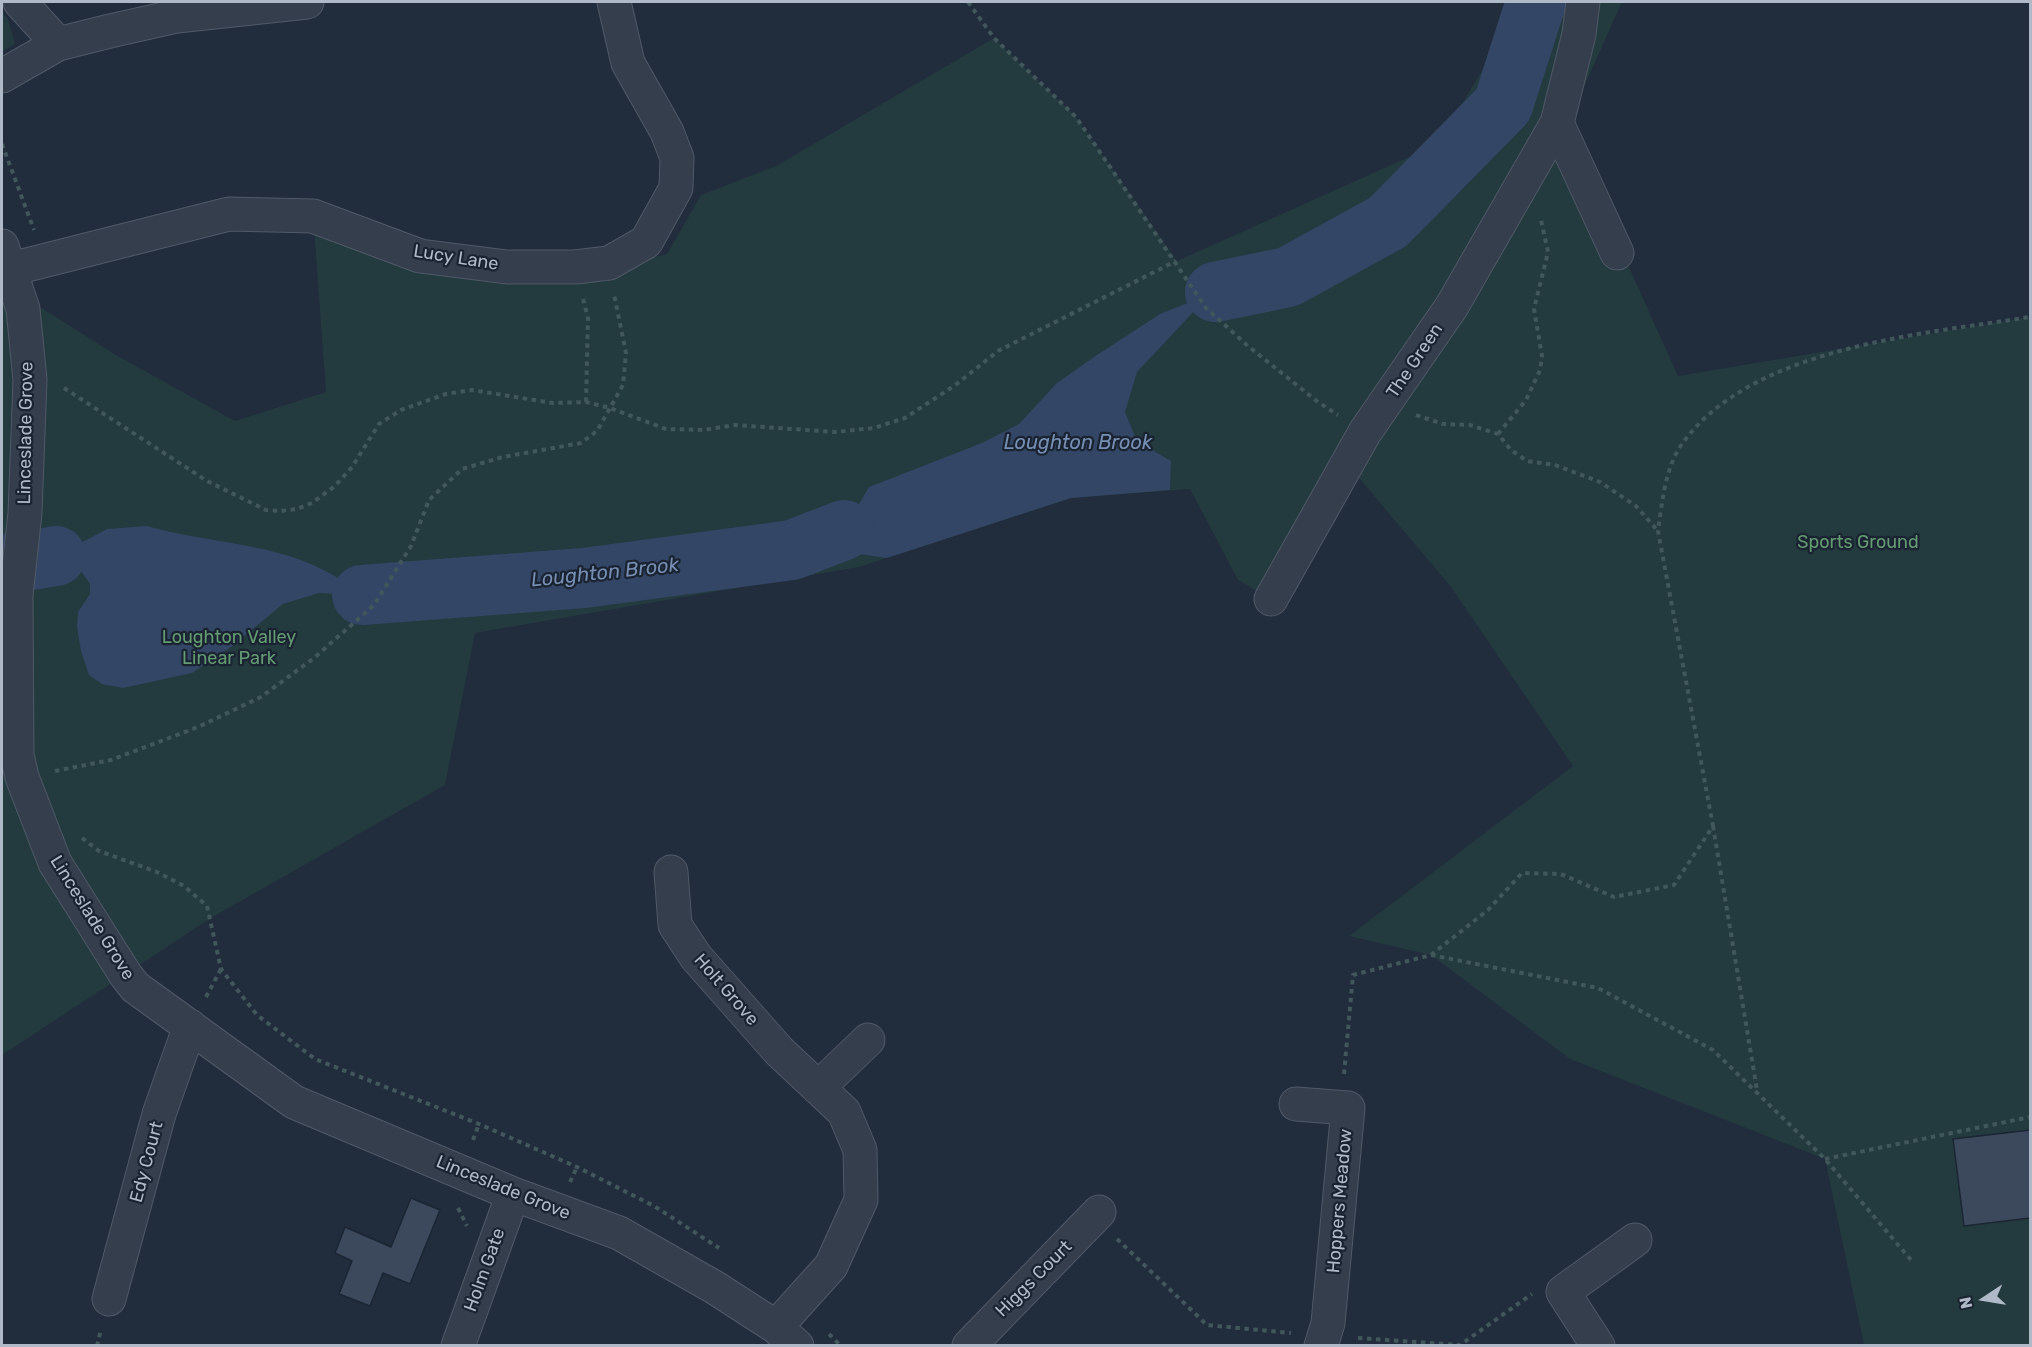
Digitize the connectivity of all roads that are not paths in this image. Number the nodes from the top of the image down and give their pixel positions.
1 (20, 2) edge
2 (307, 2) edge
3 (614, 2) edge
4 (1583, 2) edge
5 (58, 44) junction
6 (2, 76) edge
7 (1557, 123) junction
8 (1617, 253) dead end
9 (6, 257) edge
10 (1271, 599) dead end
11 (671, 872) dead end
12 (190, 1026) junction
13 (868, 1040) dead end
14 (818, 1088) junction
15 (1296, 1104) dead end
16 (513, 1194) junction
17 (1099, 1212) dead end
18 (1635, 1240) dead end
19 (109, 1299) dead end
20 (790, 1325) edge
21 (458, 1346) edge
22 (969, 1346) edge
23 (1321, 1346) edge
24 (1598, 1346) edge

1 - 5 street
2 - 5 street
3 - 9 street, Lucy Lane
4 - 7 street, The Green
5 - 6 street
7 - 8 street
7 - 10 street, The Green
9 - 12 street, Linceslade Grove
11 - 14 street, Holt Grove
12 - 16 street, Linceslade Grove
12 - 19 street, Edy Court
13 - 14 street
14 - 20 street, Holt Grove
15 - 23 street, Hoppers Meadow
16 - 20 street, Linceslade Grove
16 - 21 street, Holm Gate
17 - 22 street, Higgs Court
18 - 24 street

